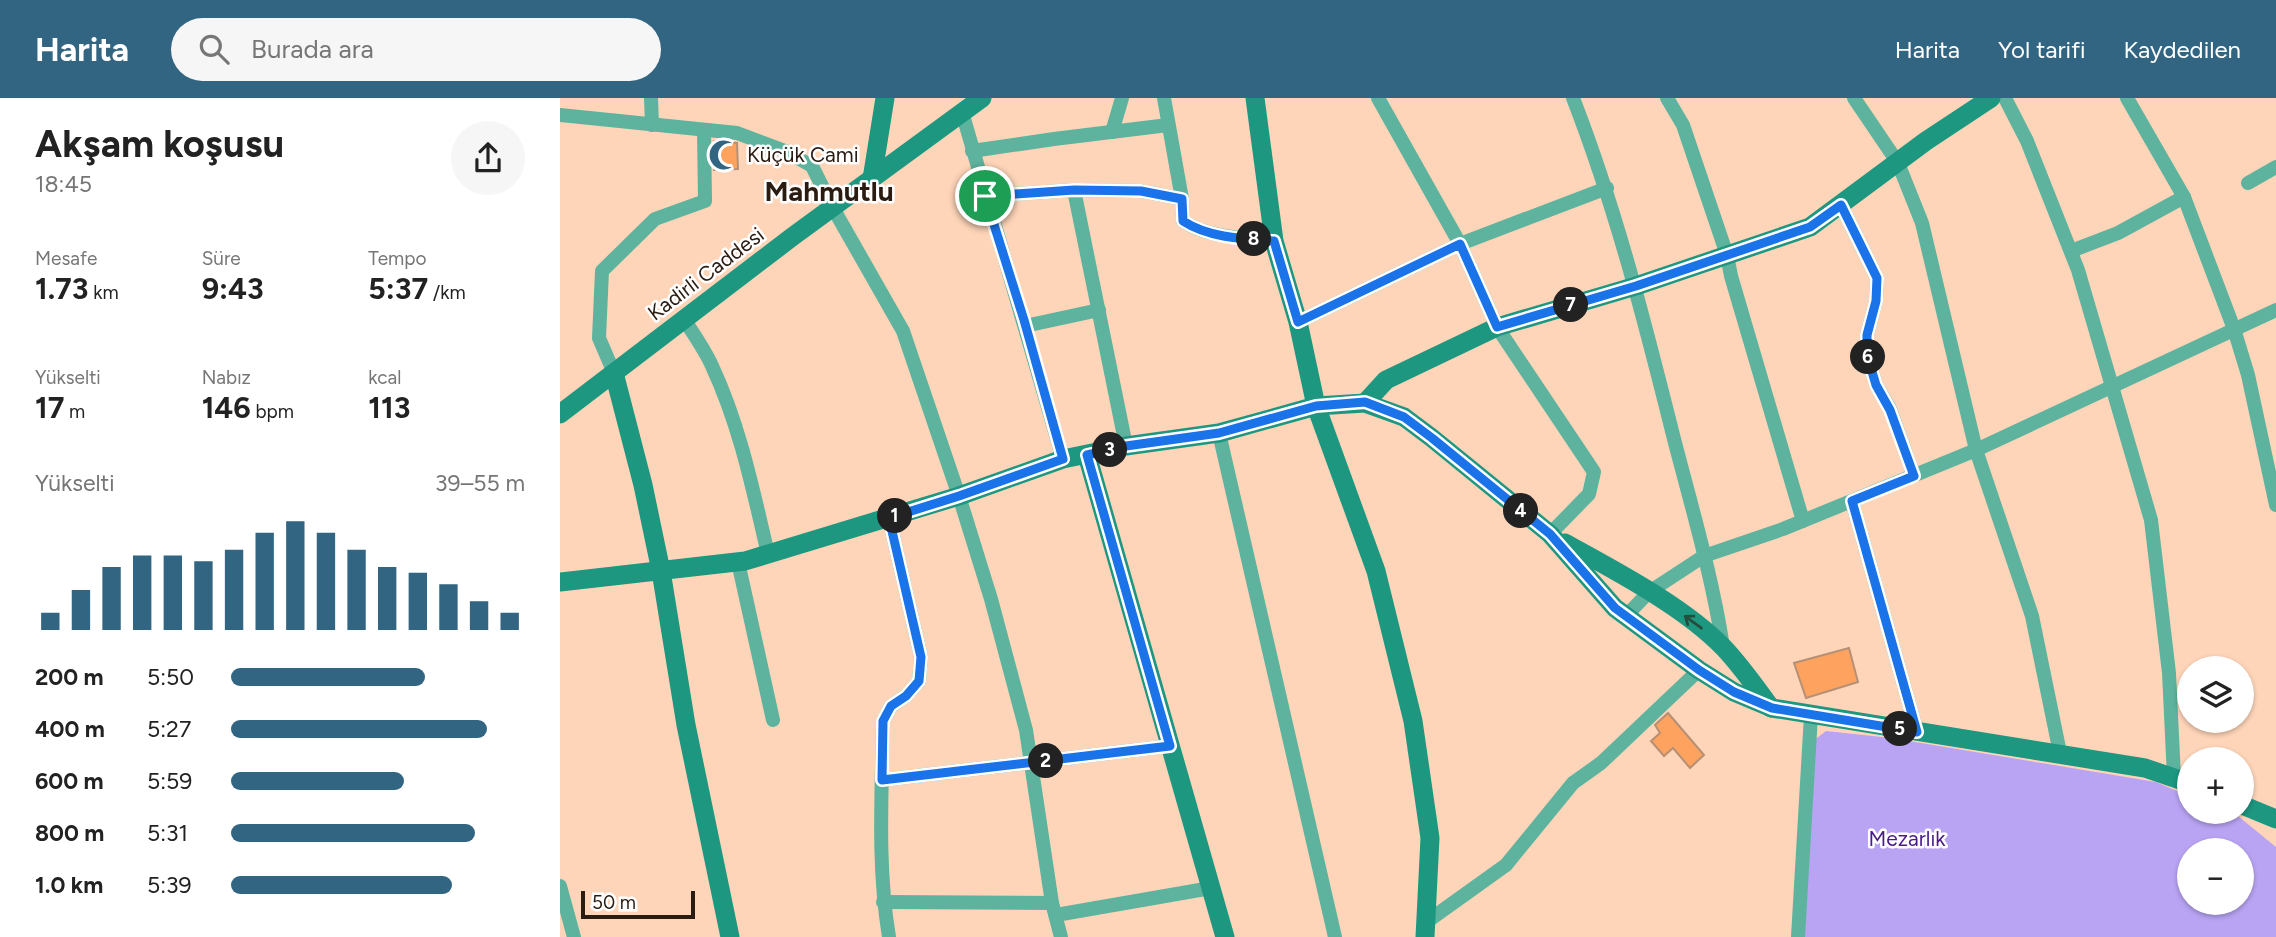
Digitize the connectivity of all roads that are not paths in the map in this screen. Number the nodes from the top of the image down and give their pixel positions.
1 (651, 98) edge
2 (885, 98) edge
3 (982, 98) edge
4 (1122, 98) edge
5 (1164, 98) edge
6 (1255, 98) edge
7 (1378, 98) edge
8 (1573, 98) edge
9 (1667, 98) edge
10 (1854, 98) edge
11 (1991, 98) edge
12 (2005, 98) edge
13 (2127, 98) edge
14 (962, 113) junction
15 (560, 116) edge
16 (652, 125) junction
17 (1168, 125) junction
18 (704, 130) junction
19 (1112, 132) junction
20 (972, 151) junction
21 (1898, 163) junction
22 (2276, 167) edge
23 (872, 179) junction
24 (2248, 183) dead end
25 (1606, 188) junction
26 (1074, 190) junction
27 (985, 196) junction
28 (2184, 197) junction
29 (1182, 199) junction
30 (1841, 205) junction
31 (833, 208) junction
32 (1274, 241) junction
33 (1460, 244) junction
34 (2071, 251) junction
35 (1727, 255) junction
36 (1636, 286) junction
37 (1099, 310) junction
38 (2276, 310) edge
39 (684, 320) junction
40 (1298, 322) junction
41 (1025, 326) junction
42 (1497, 327) junction
43 (2234, 329) junction
44 (614, 373) junction
45 (2113, 385) junction
46 (1365, 402) junction
47 (1316, 406) junction
48 (560, 414) edge
49 (1219, 433) junction
50 (1126, 446) junction
51 (1976, 450) junction
52 (1087, 455) junction
53 (1063, 459) junction
54 (1914, 476) junction
55 (959, 496) junction
56 (1852, 501) junction
57 (2276, 505) edge
58 (889, 518) junction
59 (1803, 521) junction
60 (1550, 534) junction
61 (768, 554) junction
62 (1704, 556) junction
63 (737, 562) junction
64 (661, 571) junction
65 (560, 582) edge
66 (1649, 592) junction
67 (1626, 616) junction
68 (1723, 647) junction
69 (1699, 670) junction
70 (1772, 708) junction
71 (1811, 715) junction
72 (773, 720) dead end
73 (1917, 732) junction
74 (1170, 746) junction
75 (2178, 747) edge
76 (2060, 753) junction
77 (1031, 762) junction
78 (2177, 778) edge
79 (882, 780) junction
80 (2254, 810) edge
81 (2276, 819) edge
82 (560, 886) edge
83 (1211, 888) junction
84 (883, 902) junction
85 (1054, 909) junction
86 (1425, 930) edge
87 (574, 937) edge
88 (730, 937) edge
89 (889, 937) edge
90 (1061, 937) edge
91 (1225, 937) edge
92 (1335, 937) edge
93 (1798, 937) edge

1 - 16 street
2 - 23 street
3 - 14 street, Kadirli Caddesi
4 - 19 street
5 - 17 street
6 - 32 street
7 - 33 street
8 - 25 street
9 - 35 street
10 - 21 street
11 - 21 street
12 - 34 street
13 - 28 street
14 - 20 street
14 - 23 street, Kadirli Caddesi
15 - 16 street
16 - 18 street
17 - 19 street
17 - 29 street
18 - 31 street
18 - 44 street
19 - 20 street
20 - 27 street
21 - 30 street
21 - 51 street
22 - 24 street
23 - 31 street, Kadirli Caddesi
25 - 33 street
25 - 36 street
26 - 27 street
26 - 29 street
26 - 37 street
27 - 41 street
28 - 34 street
28 - 43 street
29 - 32 street
30 - 35 street
30 - 54 street
31 - 39 street, Kadirli Caddesi
31 - 55 street
32 - 40 street
33 - 40 street
33 - 42 street
34 - 45 street
35 - 36 street
35 - 59 street
36 - 42 street
36 - 62 street
37 - 41 street
37 - 50 street
38 - 43 street
39 - 44 street, Kadirli Caddesi
39 - 61 street
40 - 47 street
41 - 53 street
42 - 46 street
42 - 60 street
43 - 45 street
43 - 57 street
44 - 48 street, Kadirli Caddesi
44 - 64 street
45 - 51 street
45 - 75 street
46 - 47 street
46 - 60 street
47 - 49 street
47 - 86 street
49 - 50 street
49 - 92 street
50 - 52 street
51 - 54 street
51 - 76 street
52 - 53 street
52 - 74 street
53 - 55 street
54 - 56 street
55 - 58 street
55 - 77 street
56 - 59 street
56 - 73 street
58 - 61 street
58 - 79 street
59 - 62 street
60 - 66 street
60 - 67 street
61 - 63 street
62 - 66 street
62 - 68 street
63 - 64 street
63 - 72 street
64 - 65 street
64 - 88 street
66 - 67 street
68 -> 66 street
67 - 69 street
68 - 70 street
69 - 70 street
69 - 86 street
70 - 71 street
71 - 73 street
71 - 93 street
73 - 76 street
74 - 77 street
74 - 83 street
76 - 78 street
77 - 79 street
77 - 85 street
79 - 84 street
80 - 81 street
82 - 87 street
83 - 85 street
83 - 91 street
84 - 85 street
84 - 89 street
85 - 90 street

